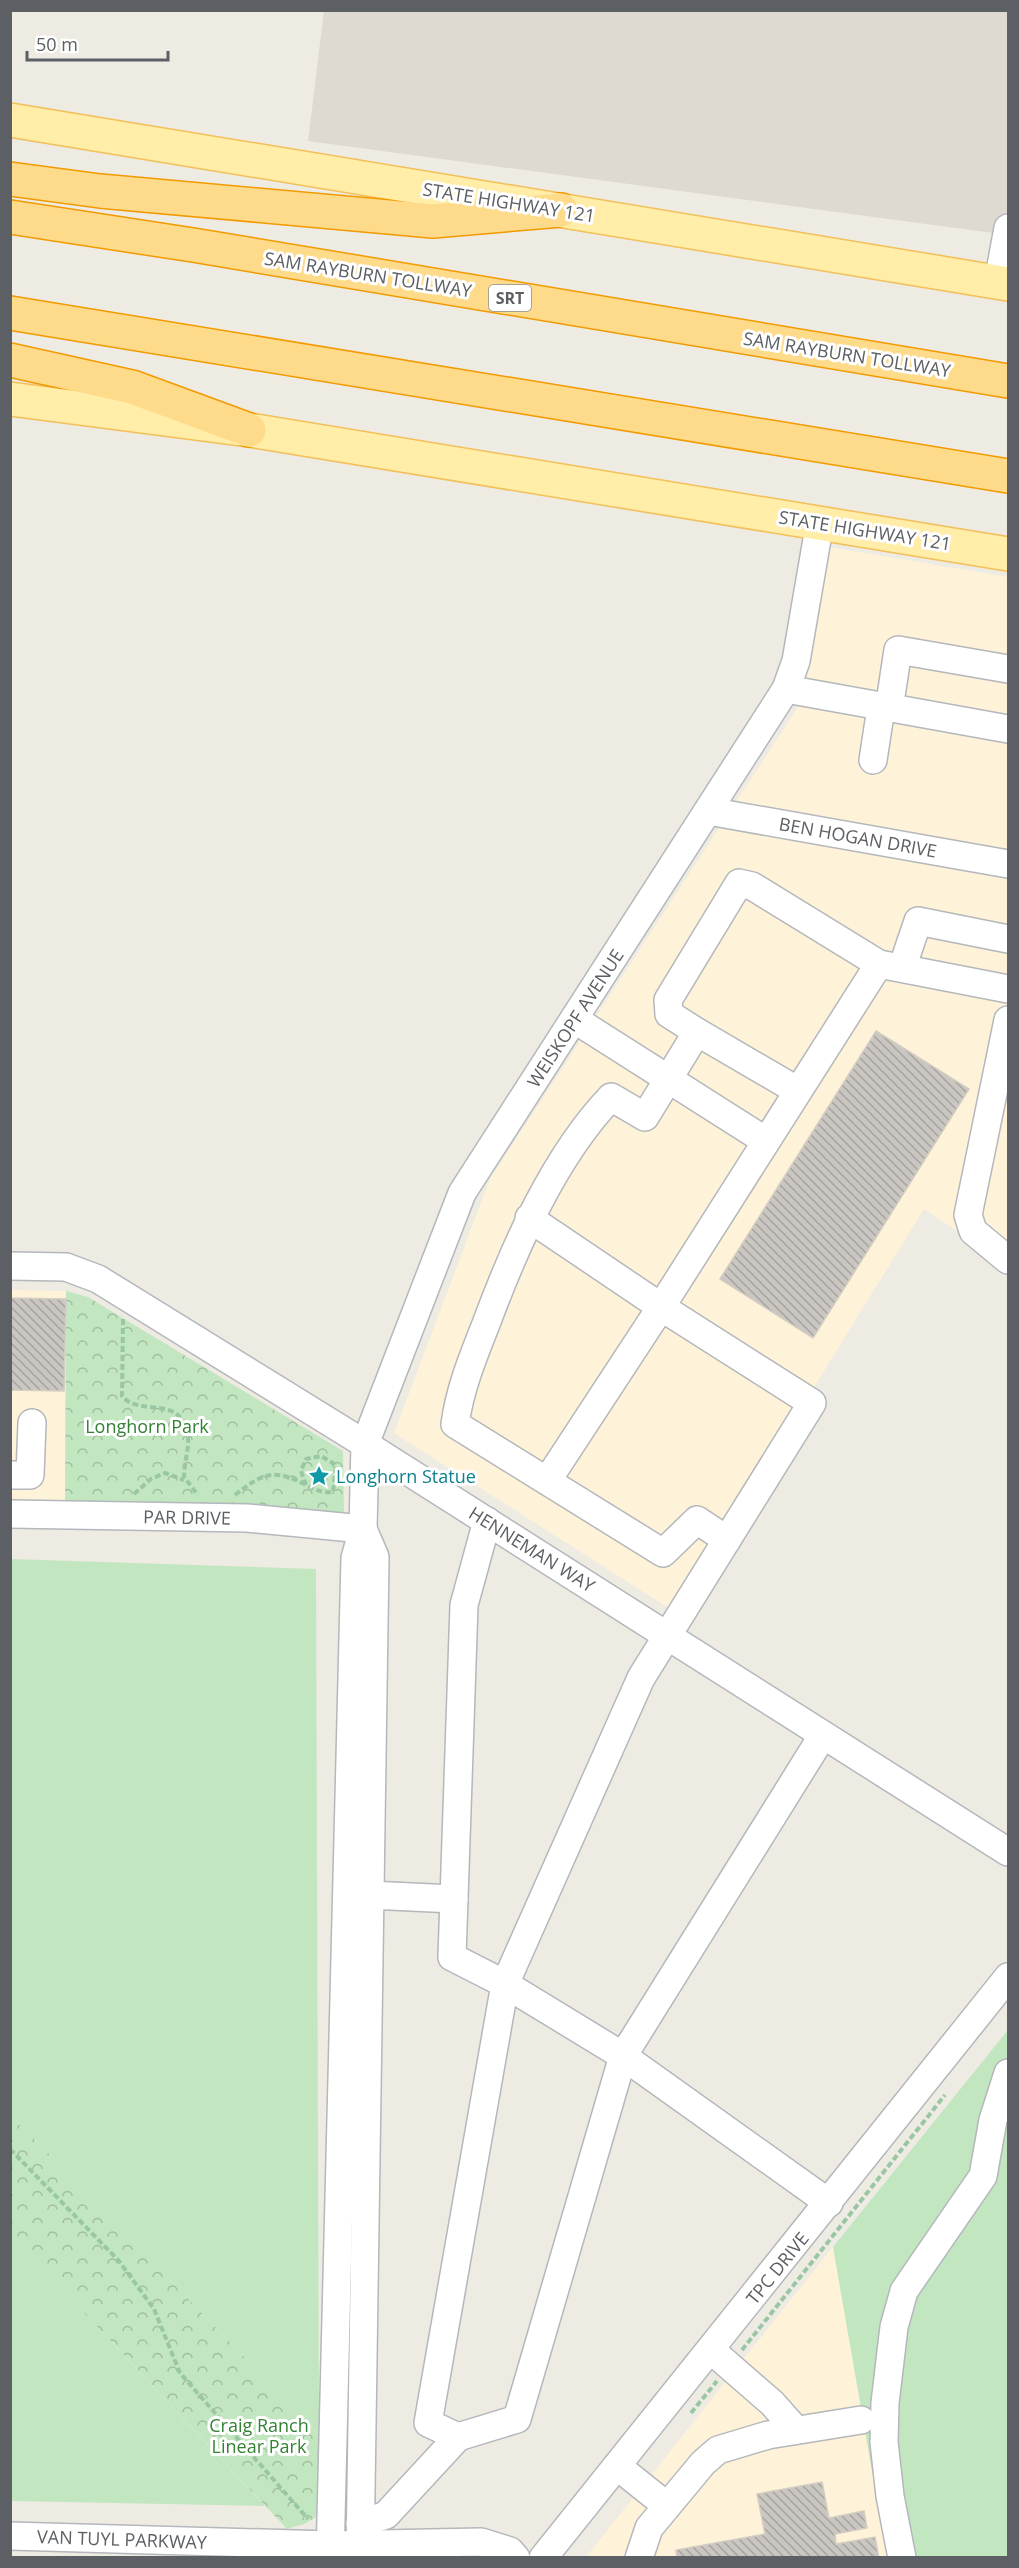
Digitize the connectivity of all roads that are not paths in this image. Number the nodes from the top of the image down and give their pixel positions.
1 (10, 120) edge
2 (10, 179) edge
3 (561, 210) junction
4 (10, 217) edge
5 (1008, 228) edge
6 (1003, 283) edge
7 (10, 313) edge
8 (10, 360) edge
9 (1008, 381) edge
10 (10, 399) edge
11 (249, 430) junction
12 (1008, 477) edge
13 (820, 522) junction
14 (1008, 554) edge
15 (1008, 669) edge
16 (786, 689) junction
17 (885, 708) junction
18 (1008, 729) edge
19 (873, 760) dead end
20 (708, 811) junction
21 (1008, 864) edge
22 (1008, 939) edge
23 (891, 966) junction
24 (1008, 989) edge
25 (574, 1019) junction
26 (1008, 1020) edge
27 (697, 1032) junction
28 (668, 1078) junction
29 (798, 1091) junction
30 (766, 1141) junction
31 (529, 1218) junction
32 (1008, 1260) edge
33 (10, 1266) edge
34 (661, 1307) junction
35 (32, 1423) dead end
36 (365, 1444) junction
37 (10, 1475) edge
38 (547, 1481) junction
39 (10, 1514) edge
40 (488, 1521) junction
41 (363, 1529) junction
42 (727, 1540) junction
43 (667, 1636) junction
44 (823, 1735) junction
45 (1008, 1852) edge
46 (369, 1895) junction
47 (454, 1899) junction
48 (1008, 1977) edge
49 (506, 1984) junction
50 (623, 2056) junction
51 (1008, 2073) edge
52 (829, 2203) junction
53 (720, 2357) junction
54 (861, 2420) dead end
55 (796, 2430) junction
56 (458, 2437) junction
57 (617, 2466) junction
58 (667, 2506) junction
59 (10, 2536) edge
60 (360, 2542) edge
61 (330, 2551) edge
62 (516, 2558) edge
63 (543, 2558) edge
64 (639, 2558) edge
65 (902, 2558) edge

1 - 3 main road, STATE HIGHWAY 121
2 - 3 highway
3 - 6 main road, STATE HIGHWAY 121
4 - 9 highway, SAM RAYBURN TOLLWAY / SRT
5 - 6 street
7 - 12 highway
8 - 11 highway
10 - 11 main road, STATE HIGHWAY 121
11 - 13 main road, STATE HIGHWAY 121
13 - 14 main road, STATE HIGHWAY 121
13 - 16 street, WEISKOPF AVENUE
15 - 17 street
16 - 17 street
16 - 20 street, WEISKOPF AVENUE
17 - 18 street
17 - 19 street
20 - 21 street, BEN HOGAN DRIVE
20 - 25 street, WEISKOPF AVENUE
22 - 23 street
23 - 24 street
23 - 27 street
23 - 29 street
25 - 28 street
25 - 36 street, WEISKOPF AVENUE
26 - 32 street
27 - 28 street
27 - 29 street
28 - 30 street
28 - 31 street
29 - 30 street
30 - 34 street
31 - 34 street
31 - 38 street
33 - 36 street, HENNEMAN WAY
34 - 38 street
34 - 42 street
35 - 37 street
36 - 40 street, HENNEMAN WAY
36 - 41 street, WEISKOPF AVENUE
38 - 42 street
39 - 41 street, PAR DRIVE
40 - 43 street, HENNEMAN WAY
40 - 47 street
41 - 46 street
41 - 61 street
42 - 43 street
43 - 44 street, HENNEMAN WAY
43 - 49 street
44 - 45 street, HENNEMAN WAY
44 - 50 street
46 - 47 street
46 - 60 street
47 - 49 street
48 - 52 street, TPC DRIVE
49 - 50 street
49 - 56 street
50 - 52 street
50 - 56 street
51 - 65 street
52 - 53 street, TPC DRIVE
53 - 55 street
53 - 57 street, TPC DRIVE
54 - 55 street
55 - 58 street
56 - 60 street
57 - 58 street
57 - 63 street, TPC DRIVE
58 - 64 street
59 - 61 street, VAN TUYL PARKWAY
60 - 61 street, VAN TUYL PARKWAY
60 - 62 street, VAN TUYL PARKWAY

